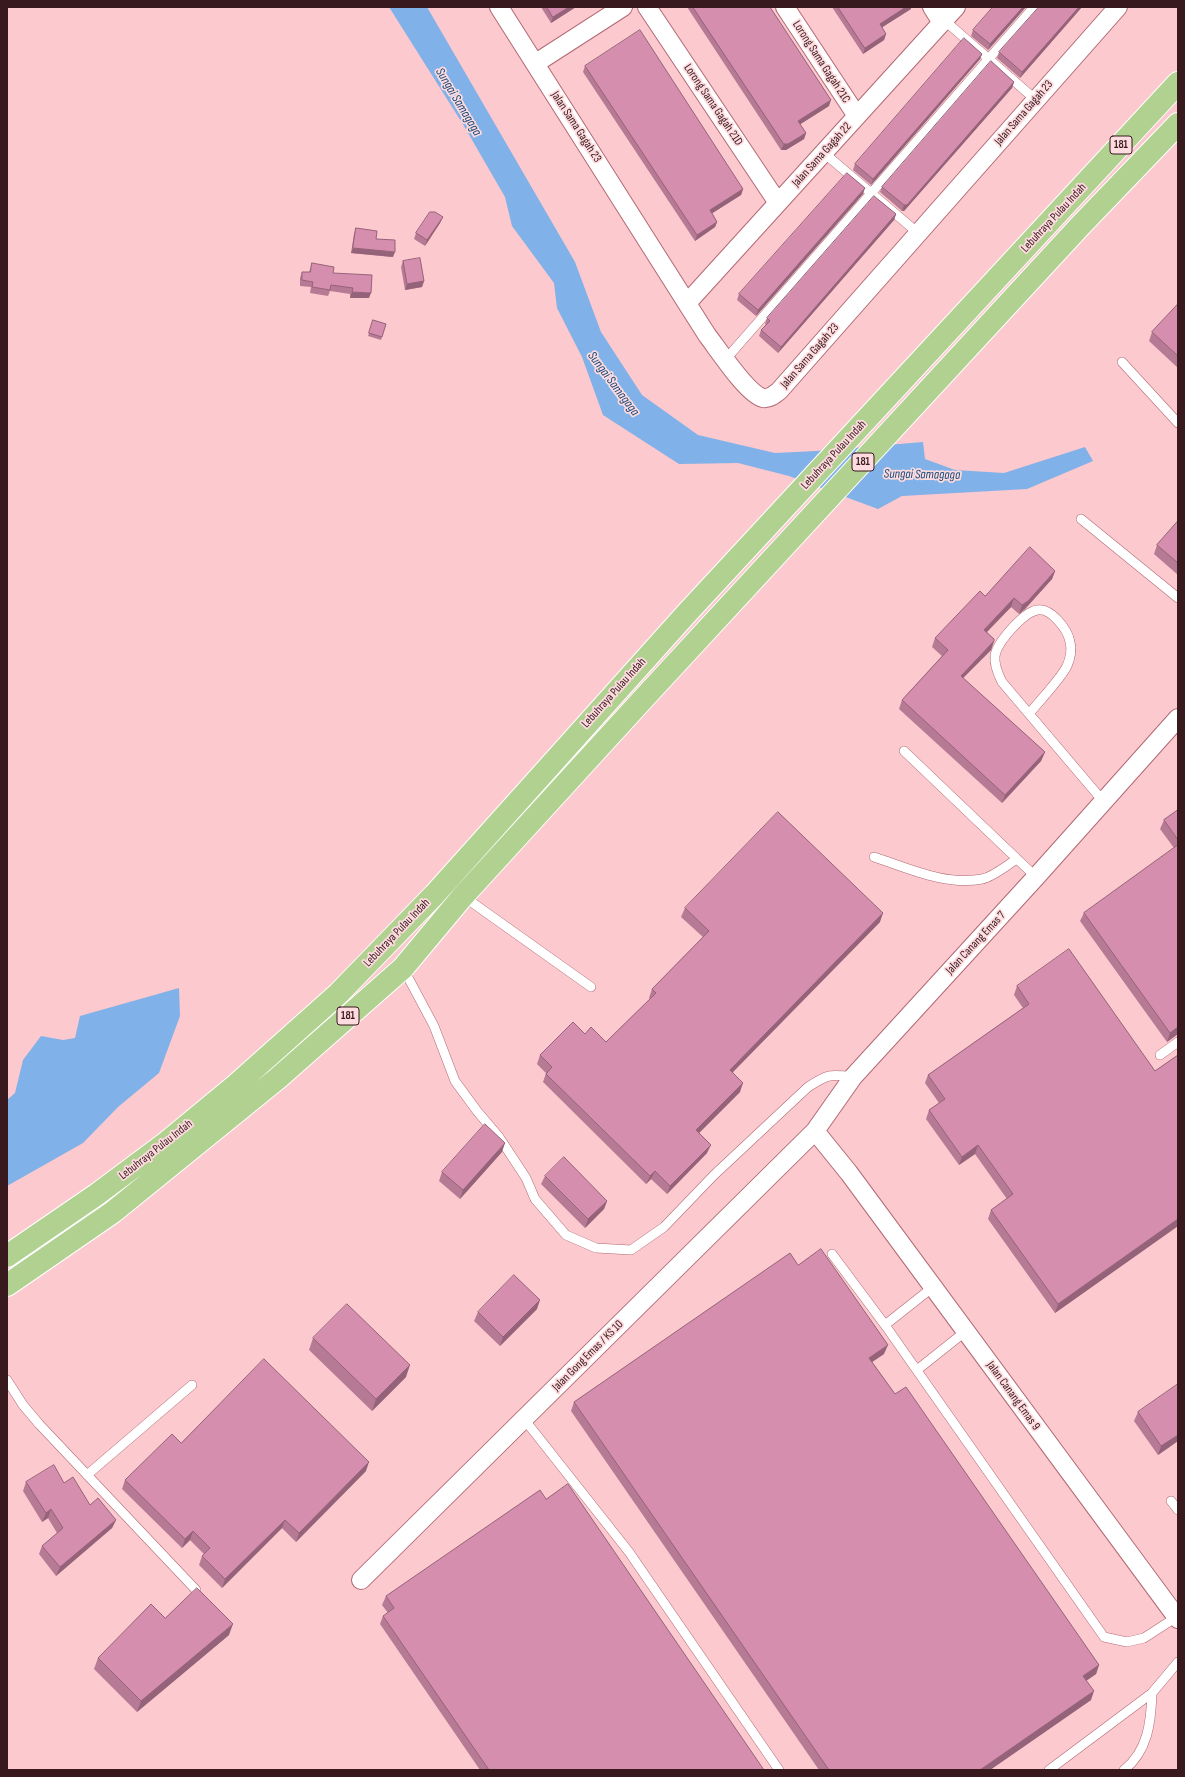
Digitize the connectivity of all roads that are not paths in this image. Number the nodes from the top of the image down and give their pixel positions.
1 (623, 7) edge
2 (647, 7) edge
3 (785, 7) edge
4 (932, 7) edge
5 (956, 7) edge
6 (1034, 7) edge
7 (1118, 7) edge
8 (505, 9) edge
9 (943, 22) junction
10 (988, 59) junction
11 (536, 63) junction
12 (1178, 83) edge
13 (1036, 100) junction
14 (857, 116) junction
15 (1178, 124) edge
16 (824, 153) junction
17 (871, 193) junction
18 (778, 204) junction
19 (918, 233) junction
20 (688, 302) junction
21 (726, 359) junction
22 (1122, 362) dead end
23 (1178, 422) edge
24 (1080, 519) dead end
25 (1178, 598) edge
26 (1029, 714) junction
27 (1178, 718) edge
28 (904, 751) dead end
29 (1103, 801) junction
30 (874, 857) dead end
31 (1017, 859) junction
32 (1036, 877) junction
33 (463, 896) junction
34 (403, 968) junction
35 (591, 988) dead end
36 (1178, 1042) edge
37 (1160, 1055) dead end
38 (853, 1077) junction
39 (815, 1131) junction
40 (832, 1254) dead end
41 (7, 1256) edge
42 (7, 1285) edge
43 (933, 1287) junction
44 (885, 1325) junction
45 (966, 1331) junction
46 (917, 1370) junction
47 (7, 1380) edge
48 (192, 1385) dead end
49 (524, 1419) junction
50 (87, 1475) junction
51 (1171, 1501) dead end
52 (1178, 1510) edge
53 (362, 1580) dead end
54 (196, 1590) edge
55 (1178, 1617) edge
56 (1178, 1662) edge
57 (1152, 1693) junction
58 (779, 1770) edge
59 (1049, 1770) edge
60 (1124, 1770) edge

1 - 11 street
2 - 18 street, Lorong Sama Gagah 21D
3 - 14 street, Lorong Sama Gagah 21C
4 - 9 street
5 - 9 street, Jalan Sama Gagah 22
6 - 10 lane
7 - 13 street, Jalan Sama Gagah 23
8 - 11 street, Jalan Sama Gagah 23
9 - 10 lane
9 - 14 street, Jalan Sama Gagah 22
10 - 13 lane
10 - 17 lane
11 - 20 street, Jalan Sama Gagah 23
12 - 41 main road, Lebuhraya Pulau Indah / 181
13 - 19 street, Jalan Sama Gagah 23
14 - 16 street, Jalan Sama Gagah 22
15 - 33 main road, Lebuhraya Pulau Indah / 181
16 - 17 lane
16 - 18 street, Jalan Sama Gagah 22
17 - 19 lane
17 - 21 lane
18 - 20 street, Jalan Sama Gagah 22
19 - 21 street, Jalan Sama Gagah 23
20 - 21 street, Jalan Sama Gagah 23
22 - 23 lane
24 - 25 lane
26 - 26 lane
26 - 29 lane
27 - 29 street, Jalan Canang Emas 7
28 - 31 lane
29 - 32 street, Jalan Canang Emas 7
30 - 31 lane
31 - 32 lane
32 - 38 street, Jalan Canang Emas 7
33 - 34 main road, Lebuhraya Pulau Indah / 181
33 - 35 lane
34 - 38 lane
34 - 42 main road, Lebuhraya Pulau Indah / 181
36 - 37 lane
38 - 39 street, Jalan Canang Emas 7
39 - 43 street, Jalan Canang Emas 9
39 - 49 street, Jalan Gong Emas / KS 10
40 - 44 lane
43 - 44 lane
43 - 45 street, Jalan Canang Emas 9
44 - 46 lane
45 - 46 lane
45 - 55 street, Jalan Canang Emas 9
46 - 55 lane
47 - 50 lane
48 - 50 lane
49 - 53 street, Jalan Gong Emas / KS 10
49 - 58 lane
50 - 54 lane
51 - 52 lane
56 - 57 lane
57 - 59 lane
57 - 60 lane

